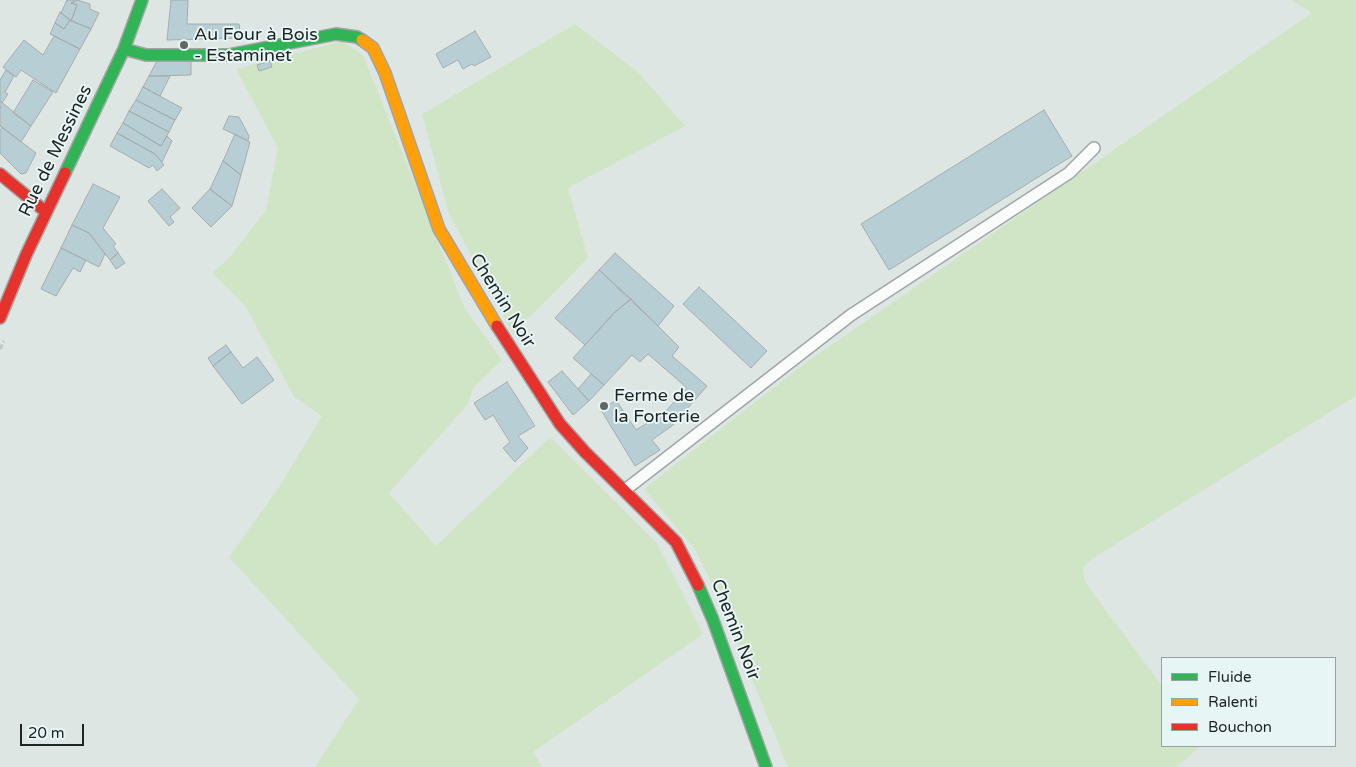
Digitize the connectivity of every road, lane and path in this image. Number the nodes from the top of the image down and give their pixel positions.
1 (142, 0) edge
2 (124, 50) junction
3 (1094, 148) dead end
4 (0, 174) edge
5 (46, 212) junction
6 (0, 318) edge
7 (625, 490) junction
8 (766, 767) edge

1 - 2 street, Rue de Messines
2 - 5 street, Rue de Messines
2 - 7 street, Chemin Noir
3 - 7 lane
4 - 5 street
5 - 6 street, Rue de Messines
7 - 8 street, Chemin Noir

